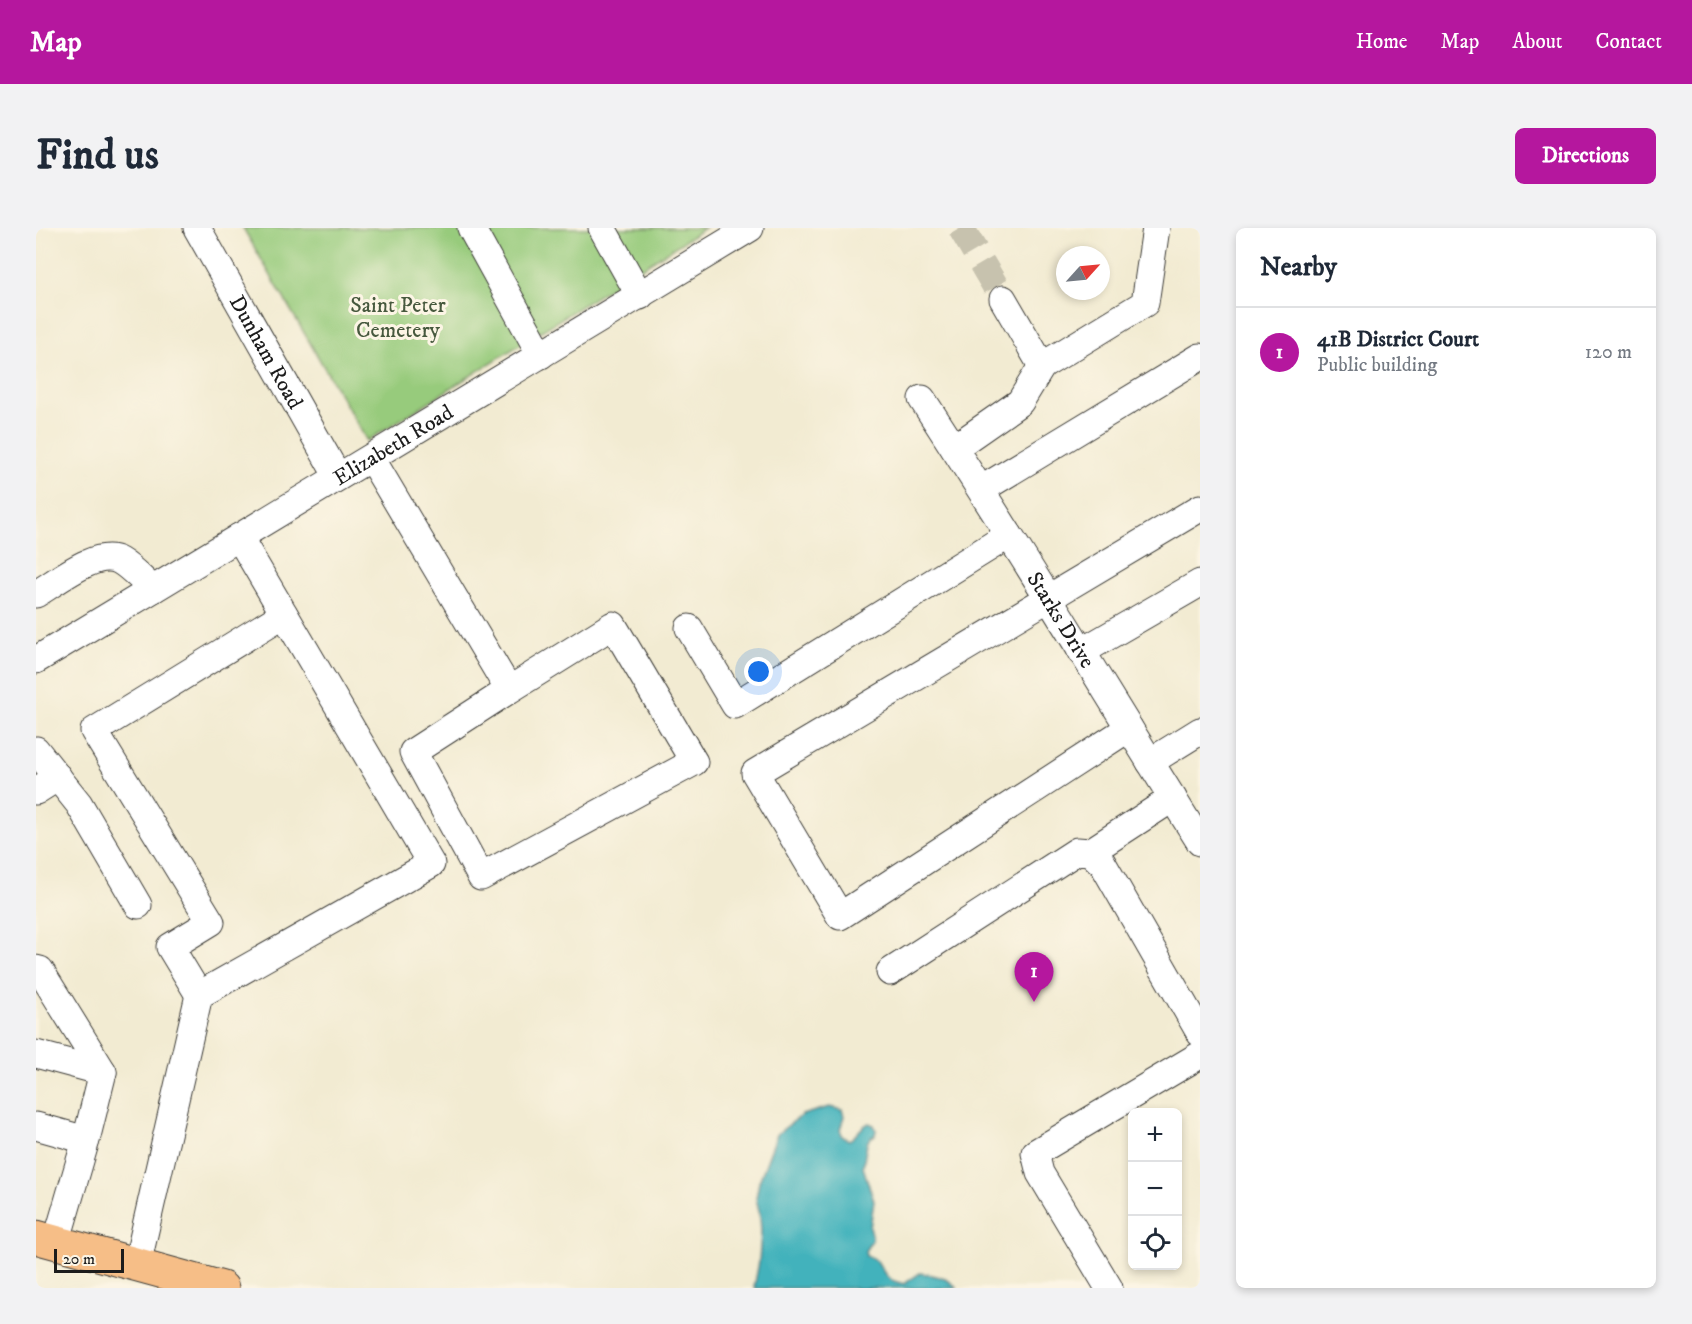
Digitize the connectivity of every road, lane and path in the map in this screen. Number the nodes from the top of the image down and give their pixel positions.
1 (197, 228) edge
2 (471, 228) edge
3 (602, 228) edge
4 (750, 228) edge
5 (1156, 228) edge
6 (640, 296) junction
7 (1003, 299) tunnel mouth
8 (542, 355) junction
9 (1200, 357) edge
10 (1042, 366) junction
11 (922, 399) dead end
12 (954, 448) junction
13 (371, 458) junction
14 (338, 477) junction
15 (982, 489) junction
16 (1200, 508) edge
17 (1009, 535) junction
18 (239, 537) junction
19 (1200, 583) edge
20 (153, 589) junction
21 (36, 594) edge
22 (1047, 598) junction
23 (284, 614) junction
24 (689, 628) dead end
25 (1081, 652) junction
26 (36, 660) edge
27 (508, 690) junction
28 (1129, 728) junction
29 (1200, 731) edge
30 (36, 750) edge
31 (1150, 762) junction
32 (47, 784) edge
33 (1184, 802) edge
34 (1200, 842) edge
35 (1090, 852) junction
36 (138, 905) dead end
37 (36, 969) edge
38 (890, 972) dead end
39 (199, 995) junction
40 (1200, 1033) edge
41 (36, 1054) edge
42 (1200, 1055) edge
43 (103, 1072) junction
44 (36, 1126) edge
45 (86, 1140) junction
46 (46, 1240) edge
47 (137, 1265) junction
48 (222, 1288) edge
49 (1109, 1288) edge

1 - 14 street, Dunham Road
2 - 8 street
3 - 6 street
4 - 6 street, Elizabeth Road
5 - 10 street
6 - 8 street, Elizabeth Road
7 - 10 street
8 - 13 street, Elizabeth Road
9 - 15 street
10 - 12 street
11 - 12 street, Starks Drive
12 - 15 street, Starks Drive
13 - 14 street, Elizabeth Road
13 - 27 street
14 - 18 street, Elizabeth Road
15 - 17 street, Starks Drive
16 - 22 street
17 - 22 street, Starks Drive
17 - 24 street
18 - 20 street, Elizabeth Road
18 - 23 street
19 - 25 street
20 - 21 street
20 - 26 street, Elizabeth Road
22 - 25 street, Starks Drive
22 - 28 street
23 - 39 street
23 - 39 street
25 - 28 street, Starks Drive
27 - 27 street
28 - 31 street, Starks Drive
29 - 31 street
30 - 32 street
31 - 33 street, Starks Drive
32 - 36 street
33 - 34 street, Starks Drive
33 - 35 street
35 - 38 street
35 - 40 street
37 - 43 street
39 - 47 street
41 - 43 street
42 - 49 street
43 - 45 street
44 - 45 street
45 - 46 street
46 - 47 main road
47 - 48 main road

